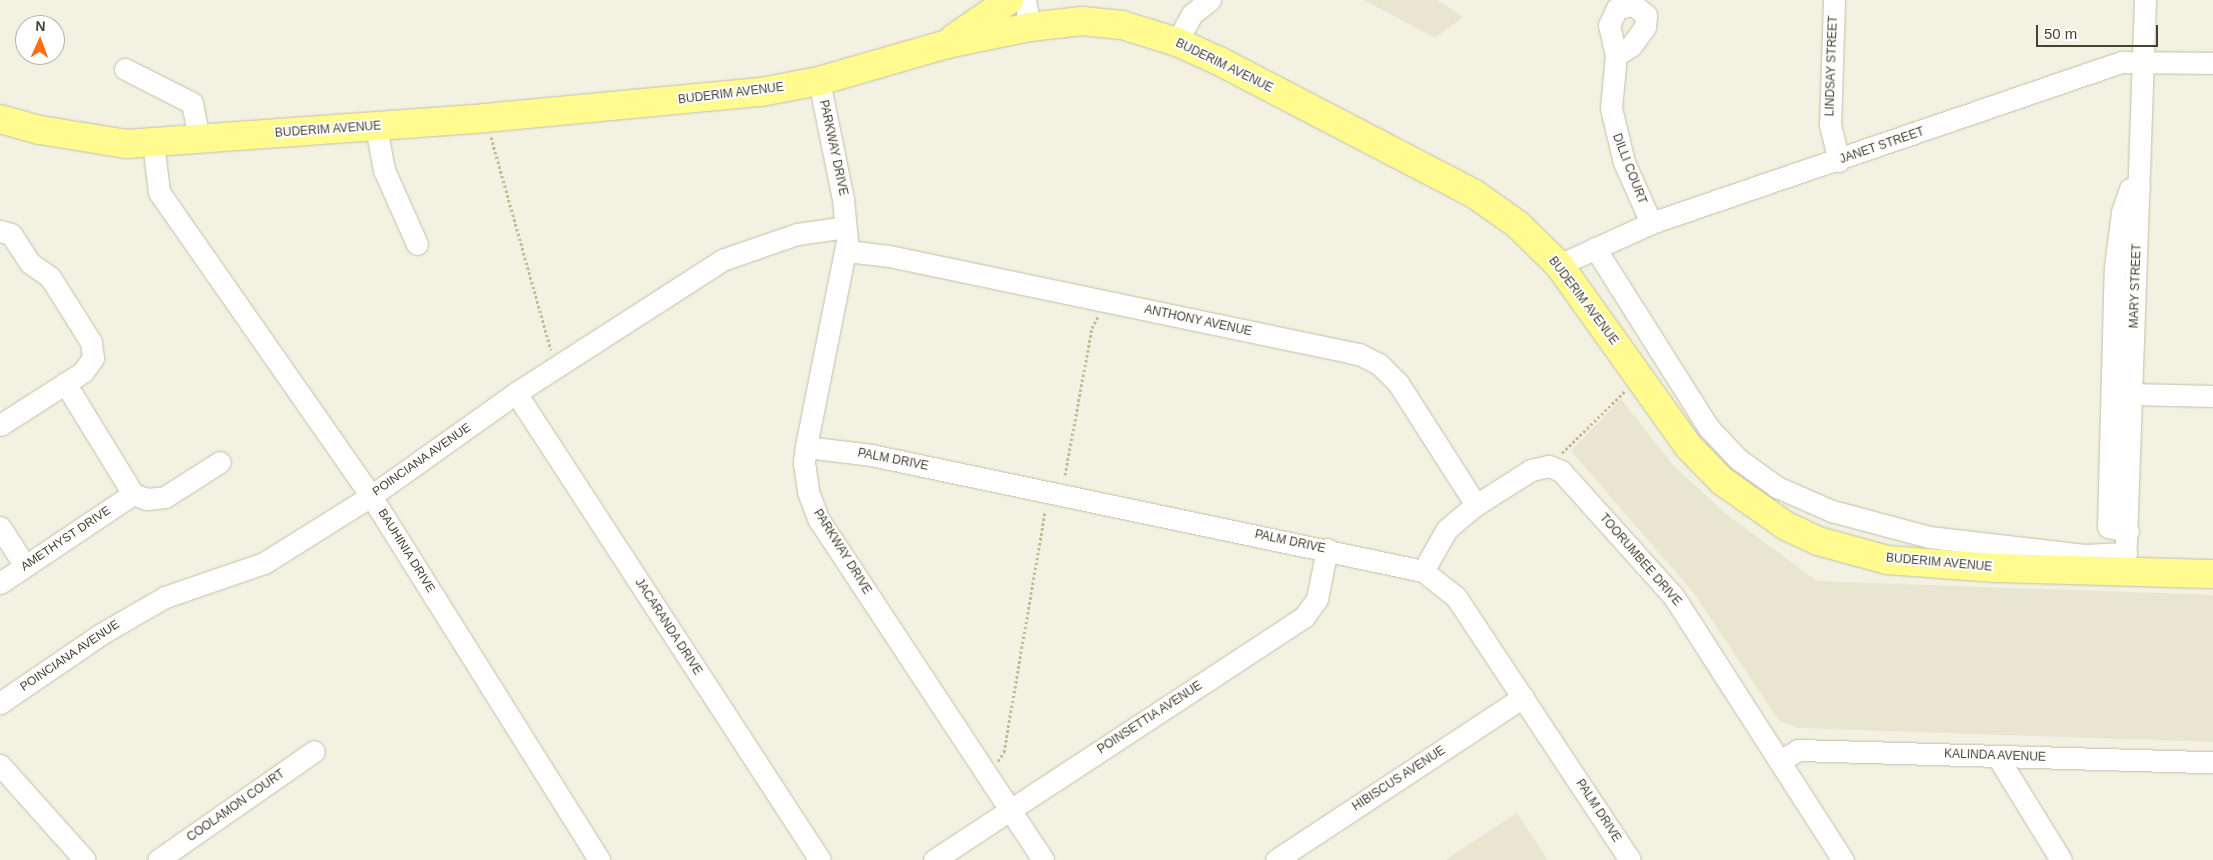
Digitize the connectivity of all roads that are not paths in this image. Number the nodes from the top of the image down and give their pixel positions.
1 (1009, 0) edge
2 (1025, 0) edge
3 (1210, 0) edge
4 (1834, 0) edge
5 (2145, 0) edge
6 (1030, 26) junction
7 (1177, 42) junction
8 (947, 44) junction
9 (1616, 55) dead end
10 (2143, 62) junction
11 (2213, 62) edge
12 (125, 69) dead end
13 (819, 82) junction
14 (4, 122) edge
15 (376, 127) junction
16 (199, 140) junction
17 (153, 144) junction
18 (1839, 161) junction
19 (2139, 189) junction
20 (1651, 223) junction
21 (846, 227) junction
22 (0, 231) edge
23 (417, 244) dead end
24 (1595, 248) junction
25 (846, 251) junction
26 (1559, 265) junction
27 (65, 383) junction
28 (516, 394) junction
29 (2132, 394) junction
30 (2213, 396) edge
31 (0, 425) edge
32 (806, 447) junction
33 (220, 462) dead end
34 (133, 494) junction
35 (371, 496) junction
36 (1476, 505) junction
37 (0, 527) edge
38 (2128, 532) junction
39 (1327, 549) junction
40 (2125, 562) junction
41 (25, 566) junction
42 (1423, 571) junction
43 (2213, 574) edge
44 (0, 583) edge
45 (1523, 697) junction
46 (0, 703) edge
47 (314, 751) dead end
48 (1997, 756) junction
49 (1780, 761) junction
50 (2213, 762) edge
51 (0, 765) edge
52 (1010, 810) junction
53 (85, 860) edge
54 (158, 860) edge
55 (600, 860) edge
56 (820, 860) edge
57 (934, 860) edge
58 (1043, 860) edge
59 (1276, 860) edge
60 (1630, 860) edge
61 (1843, 860) edge
62 (2061, 860) edge

1 - 8 main road
2 - 6 street
3 - 7 street
4 - 18 street, LINDSAY STREET
5 - 10 street, MARY STREET
6 - 7 main road, BUDERIM AVENUE
6 - 8 main road, BUDERIM AVENUE
7 - 26 main road, BUDERIM AVENUE
8 - 13 main road, BUDERIM AVENUE
9 - 20 street, DILLI COURT
10 - 11 street, JANET STREET
10 - 18 street, JANET STREET
10 - 19 street, MARY STREET
12 - 16 street
13 - 15 main road, BUDERIM AVENUE
13 - 21 street, PARKWAY DRIVE
14 - 17 main road, BUDERIM AVENUE
15 - 16 main road, BUDERIM AVENUE
15 - 23 street
16 - 17 main road, BUDERIM AVENUE
17 - 35 street, BAUHINIA DRIVE
18 - 20 street, JANET STREET
19 - 29 street, MARY STREET
19 - 38 street
20 - 24 street, JANET STREET
21 - 25 street, PARKWAY DRIVE
21 - 28 street, POINCIANA AVENUE
22 - 27 street
24 - 26 street, JANET STREET
24 - 40 street, BUDERIM AVENUE
25 - 32 street, PARKWAY DRIVE
25 - 36 street, ANTHONY AVENUE
26 - 40 main road, BUDERIM AVENUE
27 - 31 street
27 - 34 street
28 - 35 street, POINCIANA AVENUE
28 - 56 street, JACARANDA DRIVE
29 - 30 street
29 - 38 street, MARY STREET
32 - 39 street, PALM DRIVE
32 - 52 street, PARKWAY DRIVE
33 - 34 street
34 - 41 street, AMETHYST DRIVE
35 - 46 street, POINCIANA AVENUE
35 - 55 street, BAUHINIA DRIVE
36 - 42 street
36 - 49 street, TOORUMBEE DRIVE
37 - 41 street
38 - 40 street, MARY STREET
39 - 42 street, PALM DRIVE
39 - 52 street, POINSETTIA AVENUE
40 - 43 main road, BUDERIM AVENUE
41 - 44 street, AMETHYST DRIVE
42 - 45 street, PALM DRIVE
45 - 59 street, HIBISCUS AVENUE
45 - 60 street, PALM DRIVE
47 - 54 street, COOLAMON COURT
48 - 49 street, KALINDA AVENUE
48 - 50 street, KALINDA AVENUE
48 - 62 street
49 - 61 street, TOORUMBEE DRIVE
51 - 53 street
52 - 57 street, POINSETTIA AVENUE
52 - 58 street, PARKWAY DRIVE

